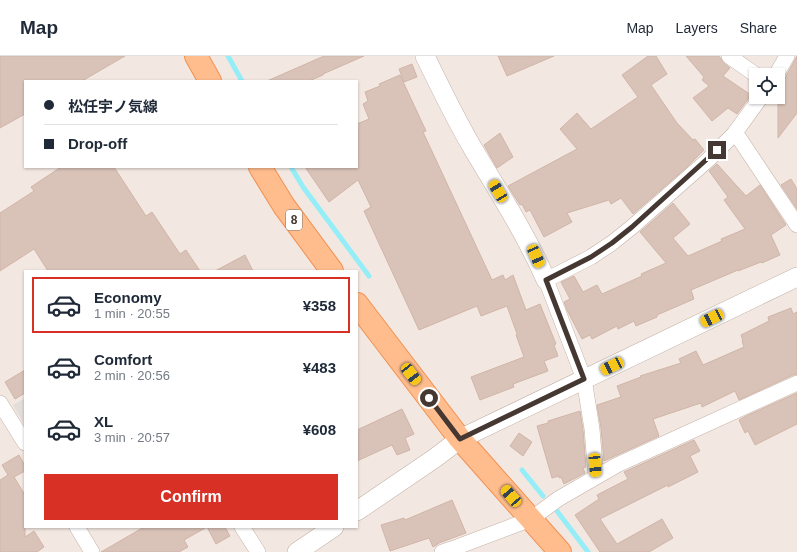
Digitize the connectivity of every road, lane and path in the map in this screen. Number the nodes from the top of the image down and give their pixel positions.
1 (196, 56) edge
2 (424, 56) edge
3 (729, 56) edge
4 (787, 56) edge
5 (780, 68) edge
6 (749, 70) edge
7 (209, 80) edge
8 (756, 104) edge
9 (734, 134) junction
10 (261, 168) edge
11 (797, 225) edge
12 (331, 270) edge
13 (797, 277) edge
14 (546, 280) junction
15 (358, 305) edge
16 (584, 379) junction
17 (797, 383) edge
18 (0, 403) edge
19 (460, 439) junction
20 (24, 441) edge
21 (596, 477) junction
22 (358, 510) edge
23 (531, 519) junction
24 (78, 528) edge
25 (243, 528) edge
26 (333, 528) edge
27 (92, 552) edge
28 (258, 552) edge
29 (297, 552) edge
30 (442, 552) edge
31 (560, 552) edge

1 - 7 main road
2 - 14 street
3 - 6 street
4 - 5 street
8 - 9 street
9 - 11 street
9 - 14 street
10 - 12 main road, 8
13 - 16 street
14 - 16 street
15 - 19 main road
16 - 19 street
16 - 21 street
17 - 21 street
18 - 20 street
19 - 22 street
19 - 23 main road
21 - 23 street
23 - 30 street
23 - 31 main road
24 - 27 street
25 - 28 street
26 - 29 street

